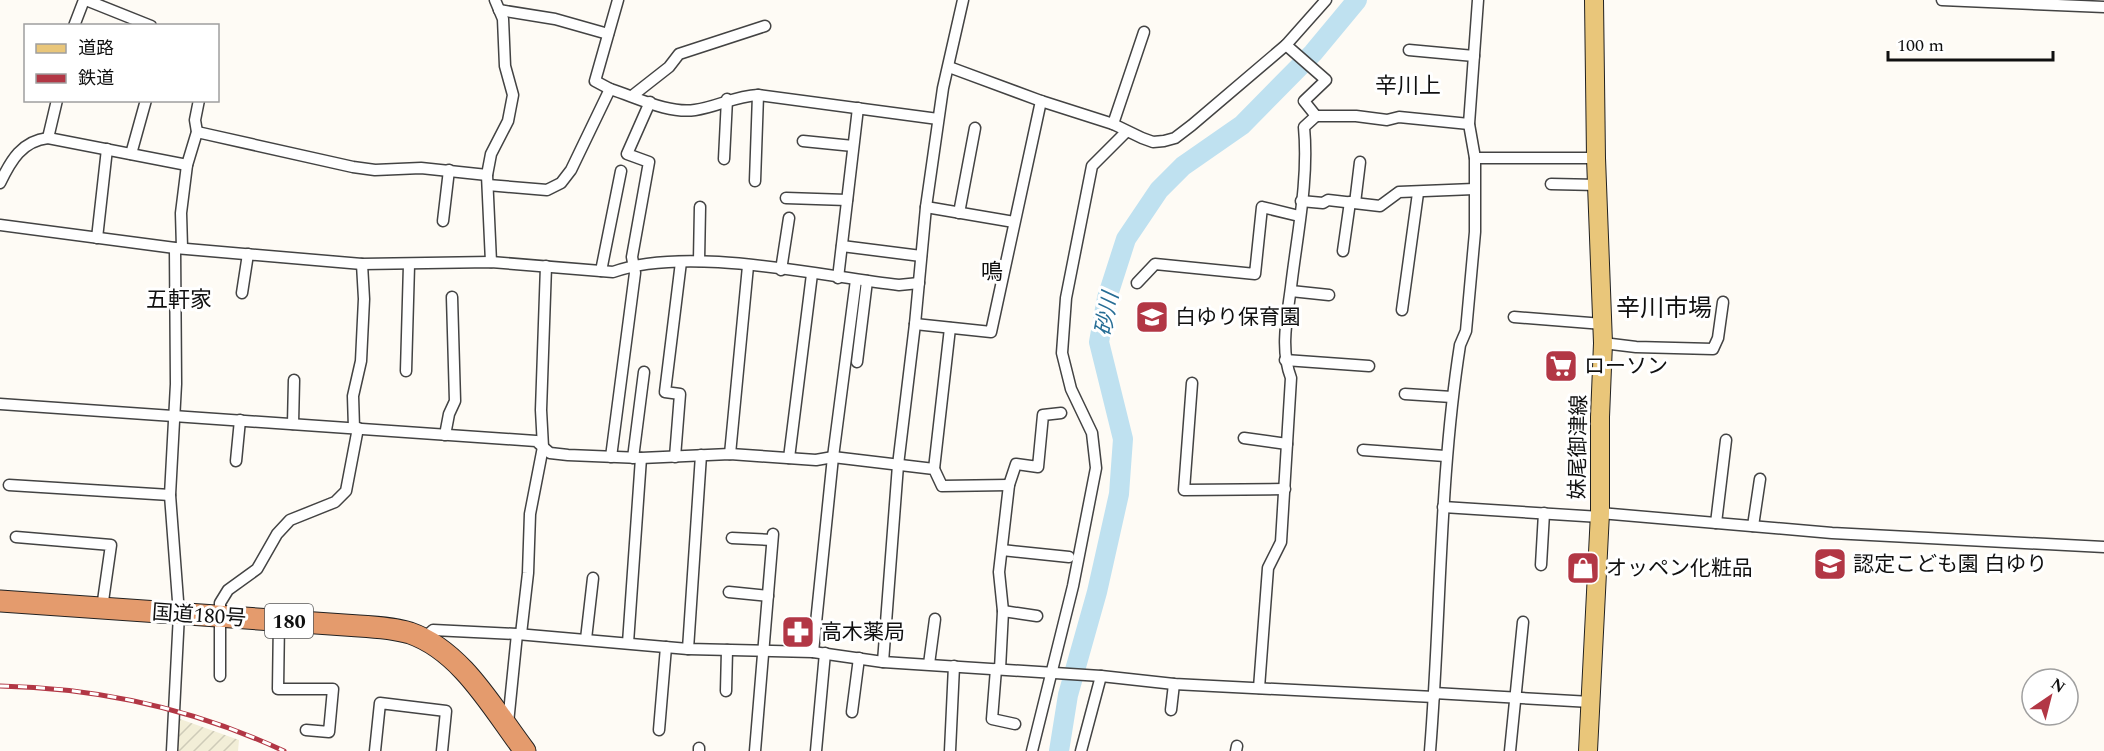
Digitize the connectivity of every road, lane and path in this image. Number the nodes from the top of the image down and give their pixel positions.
1 (85, 0) edge
2 (618, 0) edge
3 (963, 0) edge
4 (1326, 0) edge
5 (1478, 0) edge
6 (1594, 0) edge
7 (1942, 0) edge
8 (497, 5) edge
9 (2104, 7) edge
10 (75, 24) edge
11 (146, 24) edge
12 (765, 26) dead end
13 (1144, 32) dead end
14 (608, 34) junction
15 (1286, 45) junction
16 (1409, 50) dead end
17 (1474, 56) junction
18 (949, 67) junction
19 (610, 89) junction
20 (758, 95) junction
21 (632, 96) junction
22 (727, 99) junction
23 (1041, 101) junction
24 (57, 102) edge
25 (145, 102) edge
26 (199, 102) edge
27 (650, 102) junction
28 (858, 108) junction
29 (1316, 116) junction
30 (938, 119) junction
31 (1113, 124) junction
32 (1469, 124) junction
33 (975, 128) dead end
34 (197, 132) junction
35 (1126, 132) junction
36 (48, 138) junction
37 (803, 141) dead end
38 (853, 146) junction
39 (107, 149) junction
40 (131, 154) junction
41 (1475, 158) junction
42 (1596, 158) junction
43 (724, 159) dead end
44 (1360, 162) dead end
45 (187, 165) junction
46 (449, 170) junction
47 (621, 171) dead end
48 (488, 180) junction
49 (755, 181) dead end
50 (0, 183) edge
51 (1551, 184) dead end
52 (1598, 185) junction
53 (1473, 189) junction
54 (1418, 193) junction
55 (786, 198) dead end
56 (847, 200) junction
57 (1301, 201) junction
58 (1352, 203) junction
59 (700, 207) dead end
60 (926, 207) junction
61 (959, 213) junction
62 (1299, 216) junction
63 (789, 218) dead end
64 (443, 221) dead end
65 (1014, 222) junction
66 (0, 225) edge
67 (97, 238) junction
68 (842, 246) junction
69 (178, 248) junction
70 (1343, 251) dead end
71 (248, 254) junction
72 (921, 256) junction
73 (699, 261) junction
74 (491, 262) junction
75 (681, 262) junction
76 (362, 264) junction
77 (409, 265) junction
78 (632, 265) junction
79 (546, 266) junction
80 (748, 266) junction
81 (781, 270) junction
82 (601, 271) junction
83 (812, 274) junction
84 (838, 278) junction
85 (862, 281) junction
86 (919, 283) junction
87 (1137, 283) dead end
88 (1291, 291) junction
89 (242, 293) dead end
90 (1329, 295) dead end
91 (452, 297) dead end
92 (1723, 302) dead end
93 (1402, 309) dead end
94 (1514, 317) dead end
95 (915, 324) junction
96 (1603, 324) junction
97 (950, 328) junction
98 (1603, 343) junction
99 (1285, 360) junction
100 (856, 362) dead end
101 (1369, 366) dead end
102 (406, 371) dead end
103 (644, 372) dead end
104 (294, 380) dead end
105 (1192, 383) dead end
106 (1405, 394) dead end
107 (1452, 397) junction
108 (0, 404) edge
109 (1061, 413) dead end
110 (174, 415) junction
111 (240, 420) junction
112 (293, 424) junction
113 (356, 428) junction
114 (446, 435) junction
115 (1244, 438) dead end
116 (1726, 440) dead end
117 (1287, 444) junction
118 (543, 447) junction
119 (1364, 450) dead end
120 (730, 454) junction
121 (700, 456) junction
122 (1445, 456) junction
123 (611, 457) junction
124 (675, 457) junction
125 (833, 457) junction
126 (637, 458) junction
127 (789, 458) junction
128 (236, 462) dead end
129 (898, 465) junction
130 (934, 470) junction
131 (1760, 479) dead end
132 (9, 485) dead end
133 (1009, 485) junction
134 (1285, 489) junction
135 (170, 495) junction
136 (1443, 507) junction
137 (1544, 513) junction
138 (1600, 515) junction
139 (1716, 523) junction
140 (1753, 526) junction
141 (16, 537) dead end
142 (732, 538) dead end
143 (2104, 547) edge
144 (1002, 550) junction
145 (1069, 557) dead end
146 (1541, 565) dead end
147 (593, 578) dead end
148 (729, 592) dead end
149 (768, 596) junction
150 (0, 602) edge
151 (102, 608) junction
152 (1003, 611) junction
153 (179, 614) junction
154 (220, 616) junction
155 (1037, 616) dead end
156 (934, 619) dead end
157 (279, 620) junction
158 (1523, 622) dead end
159 (519, 634) junction
160 (423, 639) junction
161 (586, 639) junction
162 (628, 643) junction
163 (666, 647) junction
164 (688, 649) junction
165 (727, 650) junction
166 (764, 650) junction
167 (813, 652) junction
168 (825, 653) junction
169 (859, 658) junction
170 (883, 662) junction
171 (929, 664) junction
172 (954, 666) junction
173 (998, 669) junction
174 (1052, 674) junction
175 (220, 676) dead end
176 (1098, 676) junction
177 (1174, 684) junction
178 (1259, 688) junction
179 (726, 691) dead end
180 (1434, 695) junction
181 (1517, 697) junction
182 (1591, 702) junction
183 (1171, 710) dead end
184 (852, 712) dead end
185 (1015, 724) dead end
186 (508, 728) junction
187 (306, 730) dead end
188 (659, 730) dead end
189 (172, 751) edge
190 (375, 751) edge
191 (442, 751) edge
192 (525, 751) edge
193 (755, 751) edge
194 (816, 751) edge
195 (950, 751) edge
196 (1032, 751) edge
197 (1081, 751) edge
198 (1430, 751) edge
199 (1510, 751) edge
200 (1588, 751) edge

1 - 10 street
1 - 11 street
2 - 14 street
3 - 18 street
4 - 15 street
5 - 17 street
6 - 42 main road, 妹尾御津線
7 - 9 street
8 - 14 street
8 - 48 street
12 - 21 street
13 - 31 street
14 - 19 street
15 - 29 street
15 - 35 street
16 - 17 street
17 - 32 street
18 - 23 street
18 - 30 street
19 - 21 street
19 - 48 street
20 - 22 street
20 - 28 street
20 - 49 street
21 - 27 street
22 - 27 street
22 - 43 street
23 - 31 street
23 - 65 street
24 - 36 street
25 - 40 street
26 - 34 street
27 - 78 street
28 - 30 street
28 - 38 street
29 - 32 street
29 - 57 street
30 - 60 street
31 - 35 street
32 - 41 street
33 - 61 street
34 - 45 street
34 - 46 street
35 - 174 street
36 - 39 street
36 - 50 street
37 - 38 street
38 - 56 street
39 - 40 street
39 - 67 street
40 - 45 street
41 - 42 street
41 - 53 street
42 - 52 main road, 妹尾御津線
44 - 58 street
45 - 69 street
46 - 48 street
46 - 64 street
47 - 82 street
48 - 74 street
51 - 52 street
52 - 96 main road, 妹尾御津線
53 - 54 street
53 - 107 street
54 - 58 street
54 - 93 street
55 - 56 street
56 - 68 street
57 - 58 street
57 - 62 street
58 - 70 street
59 - 73 street
60 - 61 street
60 - 72 street
61 - 65 street
62 - 87 street
62 - 88 street
63 - 81 street
65 - 97 street
66 - 67 street
67 - 69 street
68 - 72 street
68 - 84 street
69 - 71 street
69 - 110 street
71 - 76 street
71 - 89 street
72 - 86 street
73 - 75 street
73 - 80 street
74 - 77 street
74 - 79 street
75 - 78 street
75 - 124 street
76 - 77 street
76 - 113 street
77 - 102 street
78 - 82 street
78 - 123 street
79 - 82 street
79 - 118 street
80 - 81 street
80 - 120 street
81 - 83 street
83 - 84 street
83 - 127 street
84 - 85 street
85 - 86 street
85 - 100 street
85 - 125 street
86 - 95 street
88 - 90 street
88 - 99 street
91 - 114 street
92 - 98 street
94 - 96 street
95 - 97 street
95 - 129 street
96 - 98 main road, 妹尾御津線
97 - 130 street
98 - 138 main road, 妹尾御津線
99 - 101 street
99 - 117 street
103 - 126 street
104 - 112 street
105 - 134 street
106 - 107 street
107 - 122 street
108 - 110 street
109 - 133 street
110 - 111 street
110 - 135 street
111 - 112 street
111 - 128 street
112 - 113 street
113 - 114 street
113 - 154 street
114 - 118 street
115 - 117 street
116 - 139 street
117 - 134 street
118 - 123 street
118 - 159 street
119 - 122 street
120 - 121 street
120 - 127 street
121 - 124 street
121 - 164 street
122 - 136 street
123 - 126 street
124 - 126 street
125 - 127 street
125 - 129 street
125 - 167 street
126 - 162 street
129 - 130 street
129 - 170 street
130 - 133 street
131 - 140 street
132 - 135 street
133 - 144 street
134 - 178 street
135 - 153 street
136 - 137 street
136 - 180 street
137 - 138 street
137 - 146 street
138 - 139 street
138 - 182 main road, 妹尾御津線
139 - 140 street
140 - 143 street
141 - 151 street
142 - 149 street
144 - 145 street
144 - 152 street
147 - 161 street
148 - 149 street
149 - 166 street
150 - 151 highway, 国道180号 / 180
151 - 153 highway, 国道180号 / 180
152 - 155 street
152 - 173 street
153 - 154 highway, 国道180号 / 180
153 - 189 street
154 - 157 highway, 国道180号 / 180
154 - 175 street
156 - 171 street
157 - 160 highway, 国道180号 / 180
157 - 187 street
158 - 181 street
159 - 160 street
159 - 161 street
159 - 186 street
160 - 186 highway, 国道180号 / 180
161 - 162 street
162 - 163 street
163 - 164 street
163 - 188 street
164 - 165 street
165 - 166 street
165 - 179 street
166 - 167 street
166 - 193 street
167 - 168 street
168 - 169 street
168 - 194 street
169 - 170 street
169 - 184 street
170 - 171 street
171 - 172 street
172 - 173 street
172 - 195 street
173 - 174 street
173 - 185 street
174 - 176 street
174 - 196 street
176 - 177 street
176 - 197 street
177 - 178 street
177 - 183 street
178 - 180 street
180 - 181 street
180 - 198 street
181 - 182 street
181 - 199 street
182 - 200 main road, 妹尾御津線
186 - 192 highway, 国道180号 / 180
190 - 191 street

